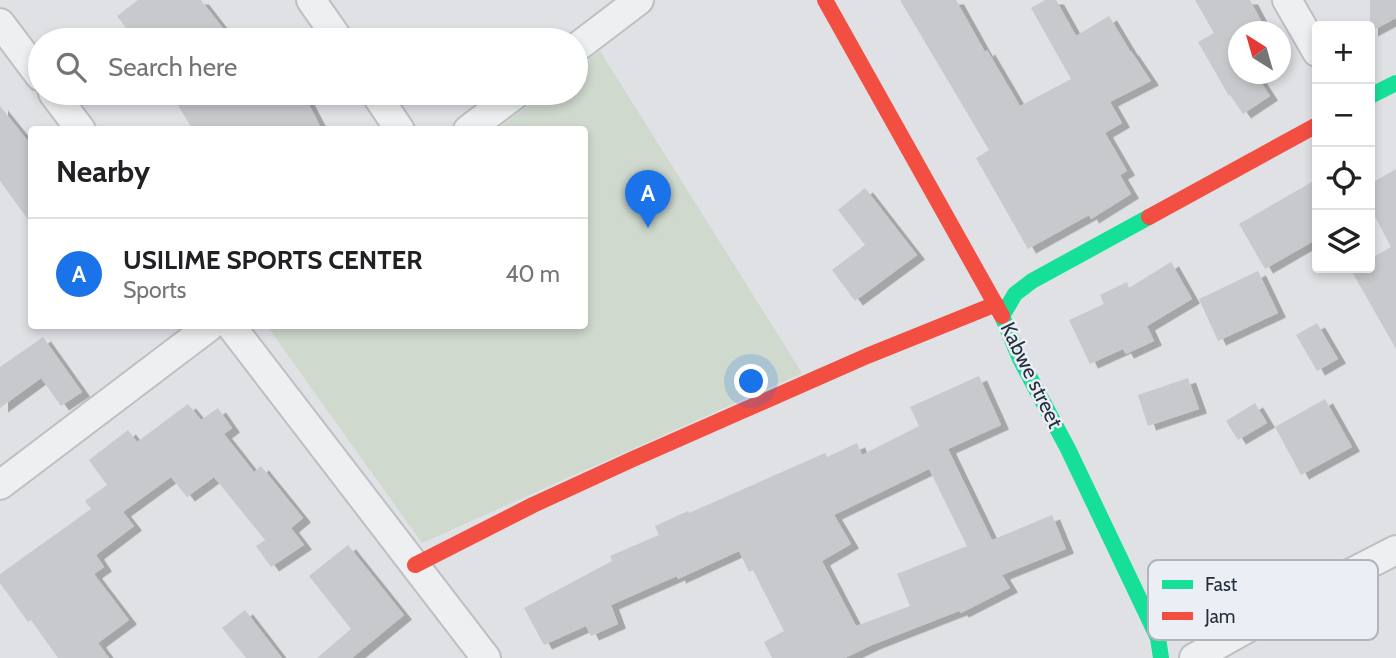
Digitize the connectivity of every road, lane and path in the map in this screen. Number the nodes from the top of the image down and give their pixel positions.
1 (311, 0) edge
2 (639, 0) edge
3 (825, 0) edge
4 (1287, 0) edge
5 (0, 23) edge
6 (330, 28) edge
7 (588, 39) edge
8 (1312, 43) edge
9 (28, 60) edge
10 (1396, 83) edge
11 (1375, 94) edge
12 (62, 105) edge
13 (383, 105) edge
14 (501, 105) edge
15 (78, 126) edge
16 (397, 126) edge
17 (473, 126) edge
18 (1312, 128) edge
19 (999, 310) junction
20 (206, 329) edge
21 (233, 329) edge
22 (0, 485) edge
23 (1396, 550) edge
24 (1377, 560) edge
25 (415, 565) junction
26 (1148, 617) edge
27 (1158, 640) edge
28 (1226, 640) edge
29 (486, 658) edge
30 (1161, 658) edge
31 (1194, 658) edge

1 - 6 street
2 - 7 street
3 - 19 street
4 - 8 street
5 - 9 street
10 - 11 street
12 - 15 street
13 - 16 street
14 - 17 street
18 - 19 street, Kabwe street
19 - 25 street
19 - 26 street, Kabwe street
20 - 22 street
21 - 25 street
23 - 24 street
25 - 29 street
27 - 30 street, Kabwe street
28 - 31 street

